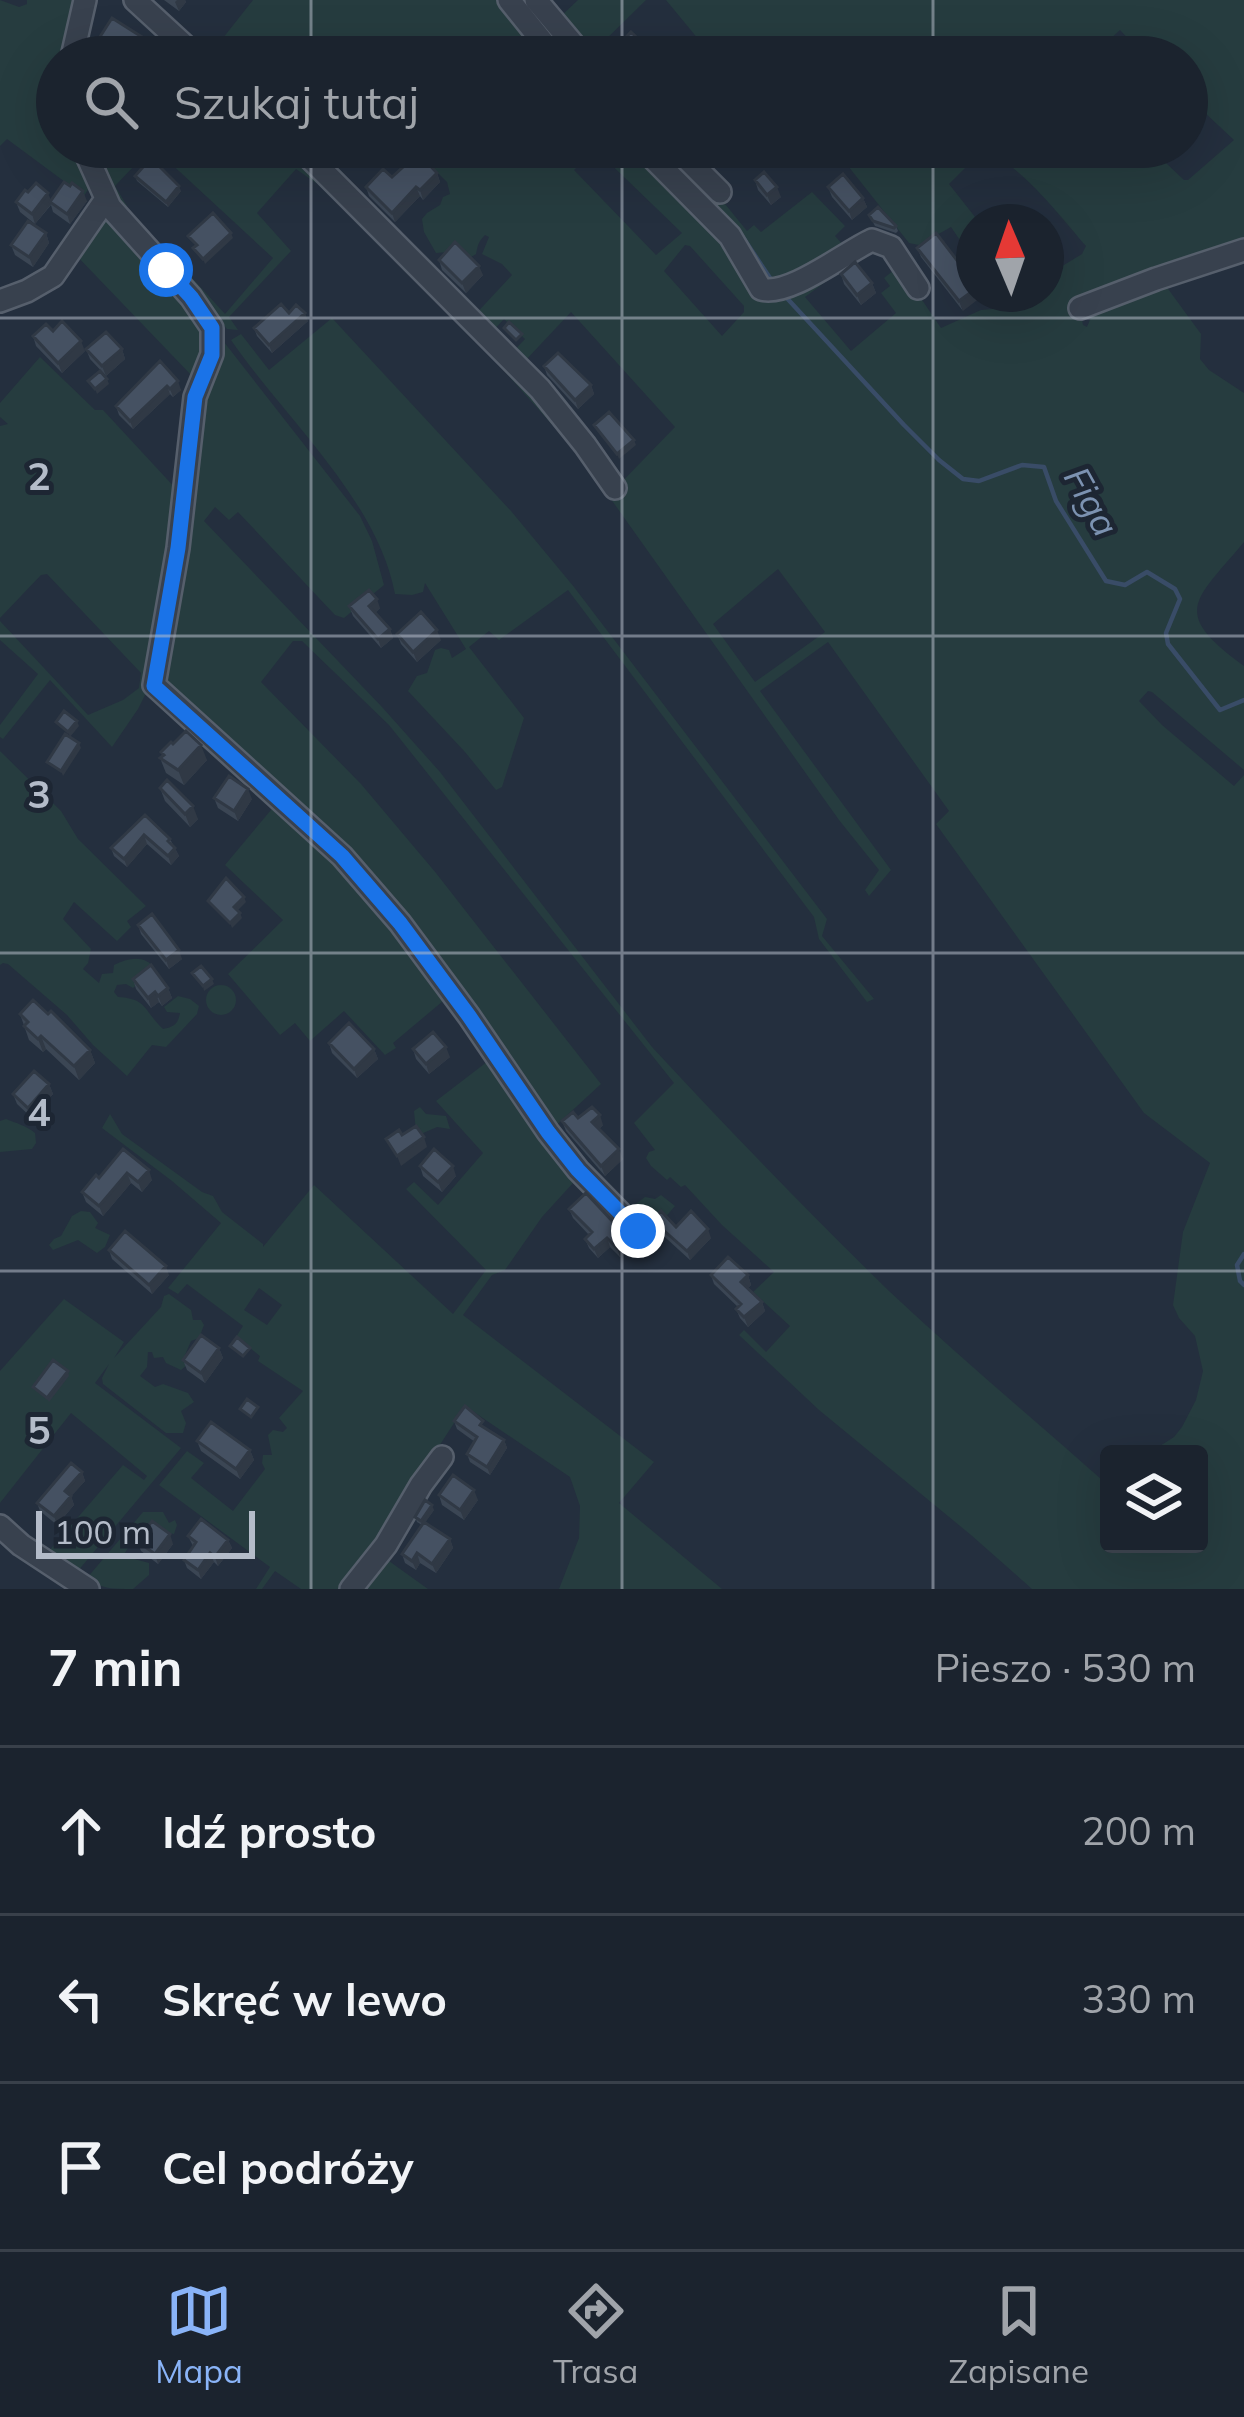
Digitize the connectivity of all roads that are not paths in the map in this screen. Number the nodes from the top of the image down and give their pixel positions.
1 (86, 0) edge
2 (135, 0) edge
3 (509, 0) edge
4 (536, 0) edge
5 (77, 36) edge
6 (174, 36) edge
7 (538, 36) edge
8 (566, 36) edge
9 (92, 168) edge
10 (320, 168) edge
11 (663, 168) edge
12 (696, 168) edge
13 (720, 191) dead end
14 (106, 199) junction
15 (1244, 250) edge
16 (918, 288) dead end
17 (0, 301) edge
18 (1080, 308) dead end
19 (615, 488) dead end
20 (638, 1231) dead end
21 (442, 1457) dead end
22 (0, 1526) edge
23 (88, 1589) edge
24 (351, 1589) edge

1 - 5 street
2 - 6 street
3 - 7 street
4 - 8 street
9 - 14 street
10 - 19 street
11 - 16 street
12 - 13 street
14 - 17 street
14 - 20 street
15 - 18 street
21 - 24 street
22 - 23 street

